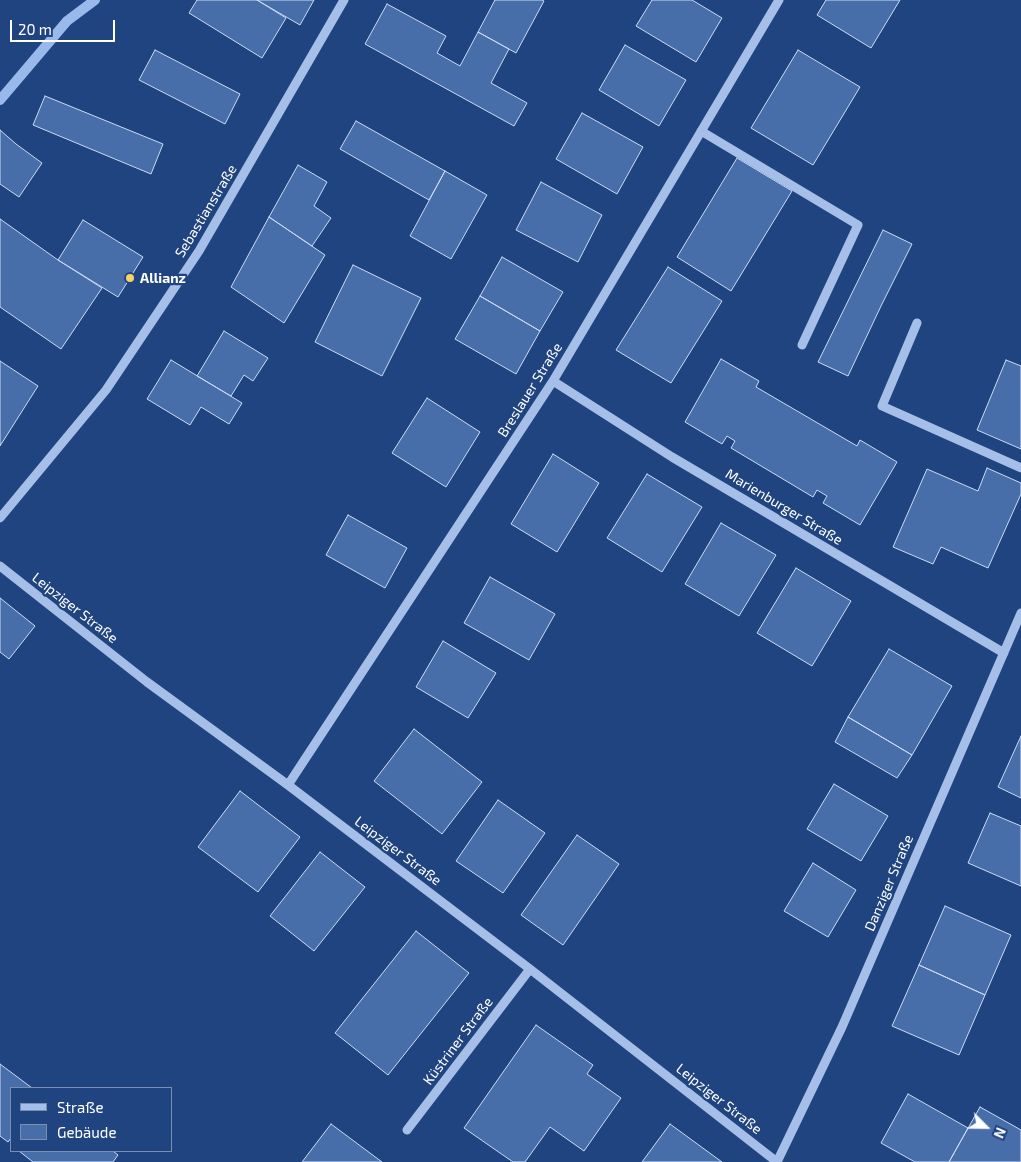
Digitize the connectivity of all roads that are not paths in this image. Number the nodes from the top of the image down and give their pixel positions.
1 (344, 0) edge
2 (779, 0) edge
3 (701, 131) junction
4 (917, 323) dead end
5 (802, 345) dead end
6 (553, 381) junction
7 (1021, 468) edge
8 (0, 518) edge
9 (0, 566) edge
10 (1021, 613) edge
11 (1004, 653) junction
12 (288, 785) junction
13 (530, 969) junction
14 (407, 1130) dead end
15 (777, 1162) edge

1 - 8 street, Sebastianstraße
2 - 3 street, Breslauer Straße
3 - 5 street
3 - 6 street, Breslauer Straße
4 - 7 street
6 - 11 street, Marienburger Straße
6 - 12 street, Breslauer Straße
9 - 12 street, Leipziger Straße
10 - 11 street, Danziger Straße
11 - 15 street, Danziger Straße
12 - 13 street, Leipziger Straße
13 - 14 street, Küstriner Straße
13 - 15 street, Leipziger Straße

